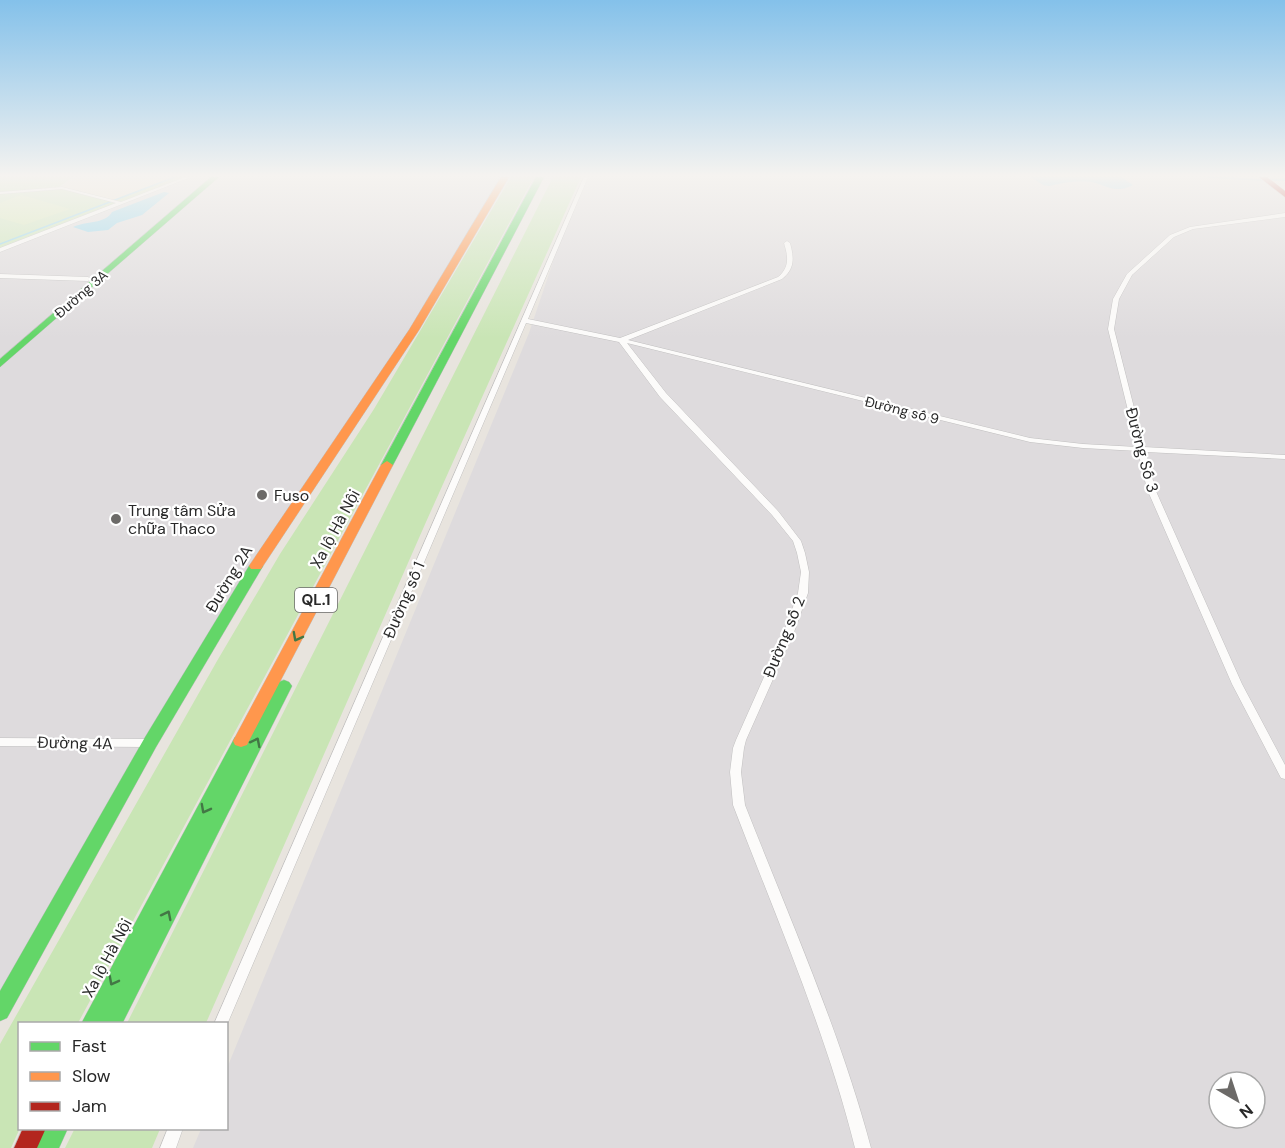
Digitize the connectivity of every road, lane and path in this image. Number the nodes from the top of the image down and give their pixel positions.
1 (48, 231) edge
2 (147, 231) edge
3 (151, 231) edge
4 (473, 231) edge
5 (512, 231) edge
6 (519, 231) edge
7 (564, 231) edge
8 (1183, 231) edge
9 (786, 243) dead end
10 (0, 250) edge
11 (0, 276) edge
12 (93, 279) junction
13 (526, 321) junction
14 (621, 340) junction
15 (0, 354) edge
16 (0, 364) edge
17 (1140, 450) junction
18 (1285, 457) edge
19 (0, 742) edge
20 (150, 743) junction
21 (1285, 775) edge
22 (0, 1011) edge
23 (92, 1022) edge
24 (112, 1022) edge
25 (221, 1022) edge
26 (34, 1130) edge
27 (56, 1130) edge
28 (175, 1130) edge
29 (25, 1148) edge
30 (47, 1148) edge
31 (168, 1148) edge
32 (862, 1148) edge

1 - 10 street
2 - 12 main road, Đường 3A
3 - 12 main road, Đường 3A
4 - 20 main road, Đường 2A
5 -> 23 main road, Xa lộ Hà Nội / QL.1
24 -> 6 main road, Xa lộ Hà Nội / QL.1
7 - 13 street, Đường số 1
8 - 17 street, Đường Số 3
9 - 14 street
11 - 12 street
12 - 15 main road, Đường 3A
12 - 16 main road, Đường 3A
13 - 14 street, Đường số 9
13 - 25 street, Đường số 1
14 - 17 street, Đường số 9
14 - 32 street, Đường số 2
17 - 18 street, Đường số 9
17 - 21 street, Đường Số 3
19 - 20 street, Đường 4A
20 - 22 main road, Đường 2A
26 - 29 main road
27 - 30 main road
28 - 31 street

